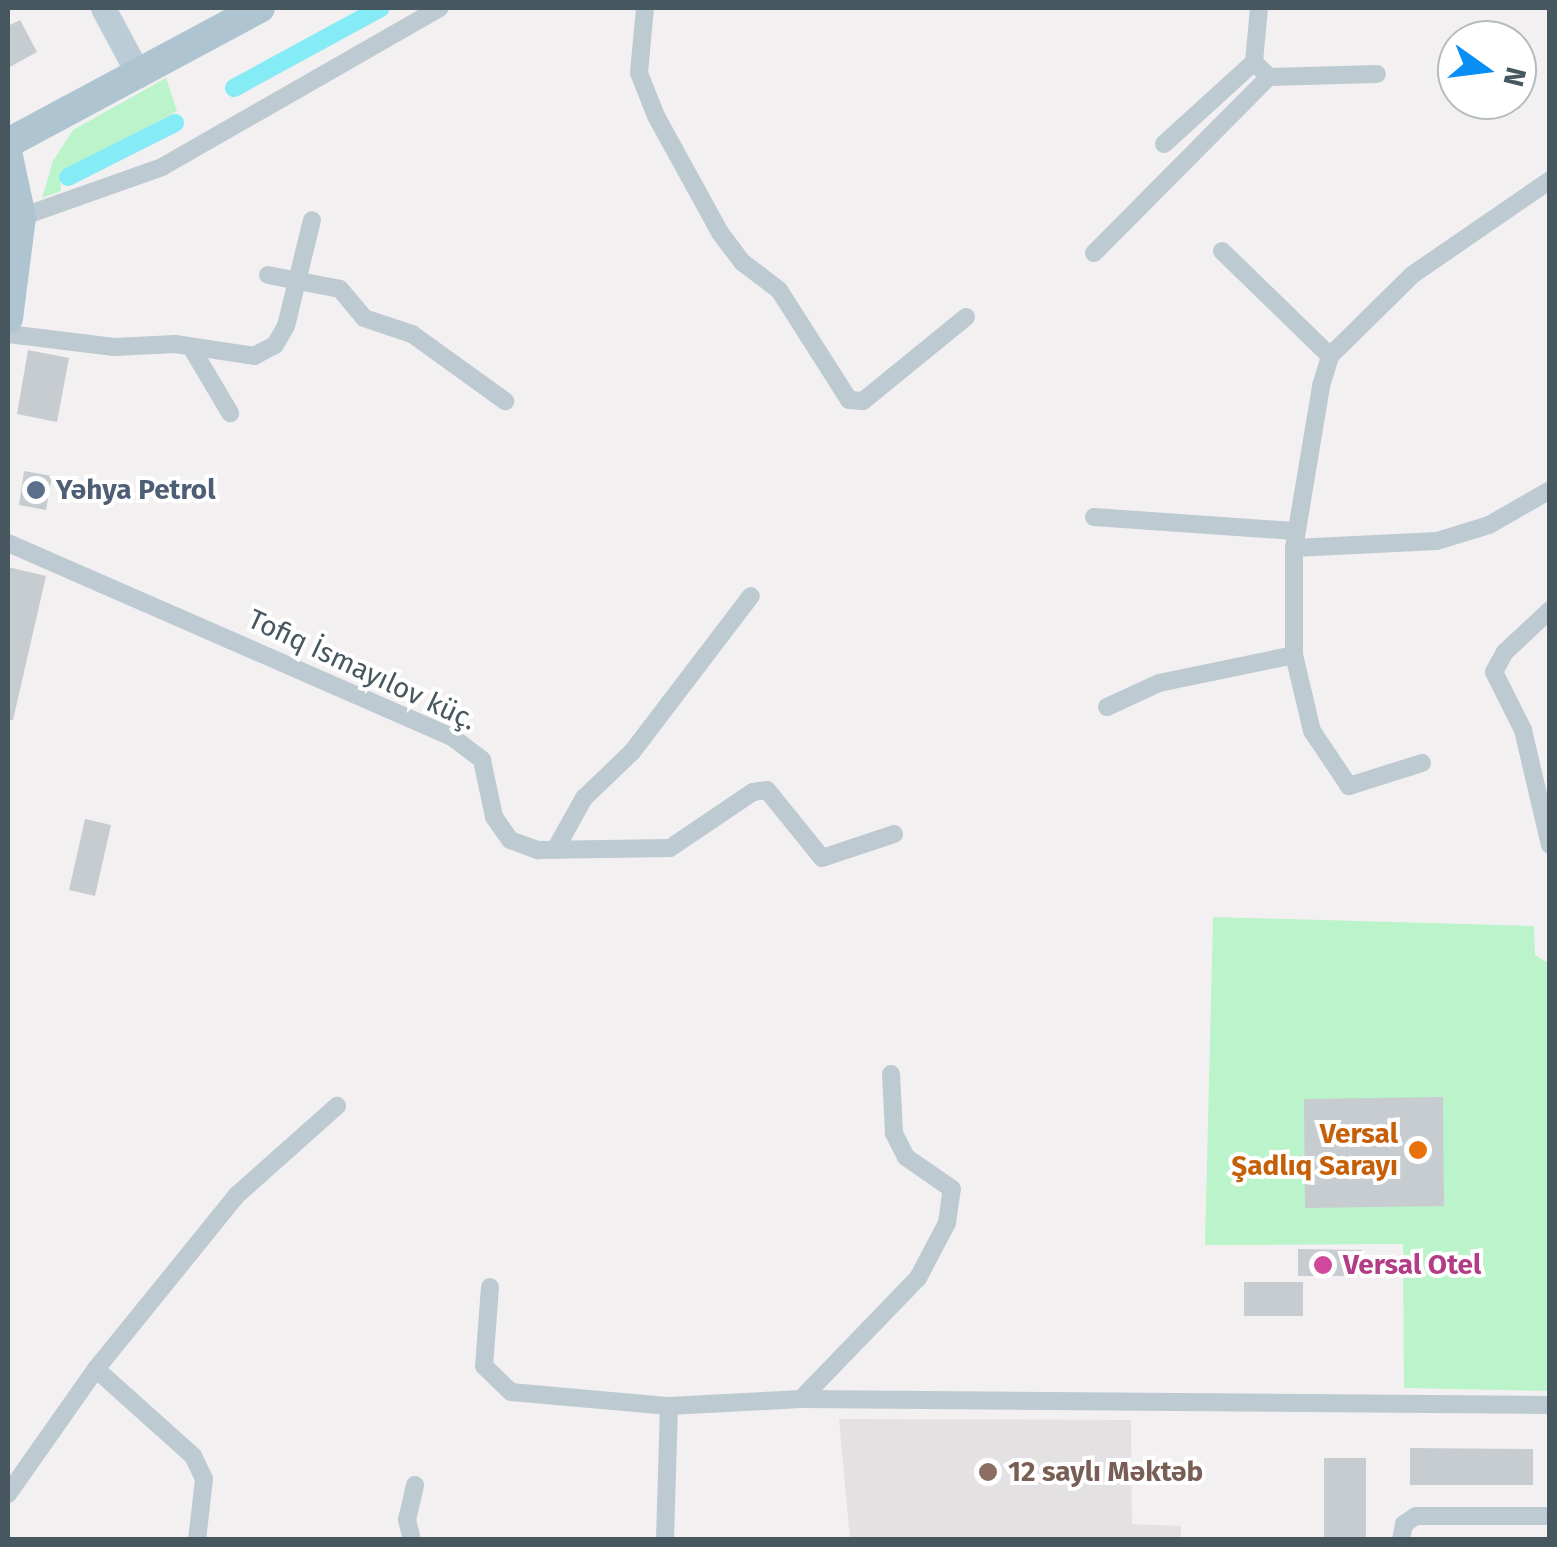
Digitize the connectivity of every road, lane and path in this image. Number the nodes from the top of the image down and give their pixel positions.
1 (103, 8) edge
2 (260, 8) edge
3 (440, 8) edge
4 (645, 8) edge
5 (1259, 8) edge
6 (1254, 62) junction
7 (1377, 74) dead end
8 (139, 75) junction
9 (1269, 76) junction
10 (8, 143) edge
11 (1164, 144) dead end
12 (8, 156) edge
13 (1550, 180) edge
14 (21, 217) junction
15 (312, 220) dead end
16 (1222, 251) dead end
17 (1094, 253) dead end
18 (268, 275) dead end
19 (302, 278) junction
20 (966, 317) dead end
21 (8, 318) edge
22 (8, 334) edge
23 (190, 347) junction
24 (1330, 356) junction
25 (505, 401) dead end
26 (230, 413) dead end
27 (1550, 490) edge
28 (1094, 517) dead end
29 (1294, 539) junction
30 (8, 543) edge
31 (751, 596) dead end
32 (1550, 610) edge
33 (1294, 654) junction
34 (1107, 707) dead end
35 (1422, 763) dead end
36 (894, 834) dead end
37 (1550, 845) edge
38 (555, 850) junction
39 (891, 1074) dead end
40 (338, 1106) dead end
41 (490, 1286) dead end
42 (96, 1369) junction
43 (801, 1399) junction
44 (668, 1406) junction
45 (1550, 1406) edge
46 (415, 1485) dead end
47 (8, 1494) edge
48 (1550, 1516) edge
49 (196, 1540) edge
50 (412, 1540) edge
51 (665, 1540) edge
52 (1402, 1540) edge

1 - 8 street
2 - 8 main road
3 - 14 street
4 - 20 street
5 - 6 street
6 - 9 street
6 - 11 street
7 - 9 street
8 - 10 main road
9 - 17 street
12 - 14 main road
13 - 24 street
14 - 21 main road
15 - 19 street
16 - 24 street
18 - 19 street
19 - 23 street
19 - 25 street
22 - 23 street
23 - 26 street
24 - 29 street
27 - 29 street
28 - 29 street
29 - 33 street
30 - 38 street, Tofiq İsmayılov küç.
31 - 38 street
32 - 37 street
33 - 34 street
33 - 35 street
36 - 38 street, Tofiq İsmayılov küç.
39 - 43 street
40 - 42 street
41 - 44 street
42 - 47 street
42 - 49 street
43 - 44 street
43 - 45 street
44 - 51 street
46 - 50 street
48 - 52 street

